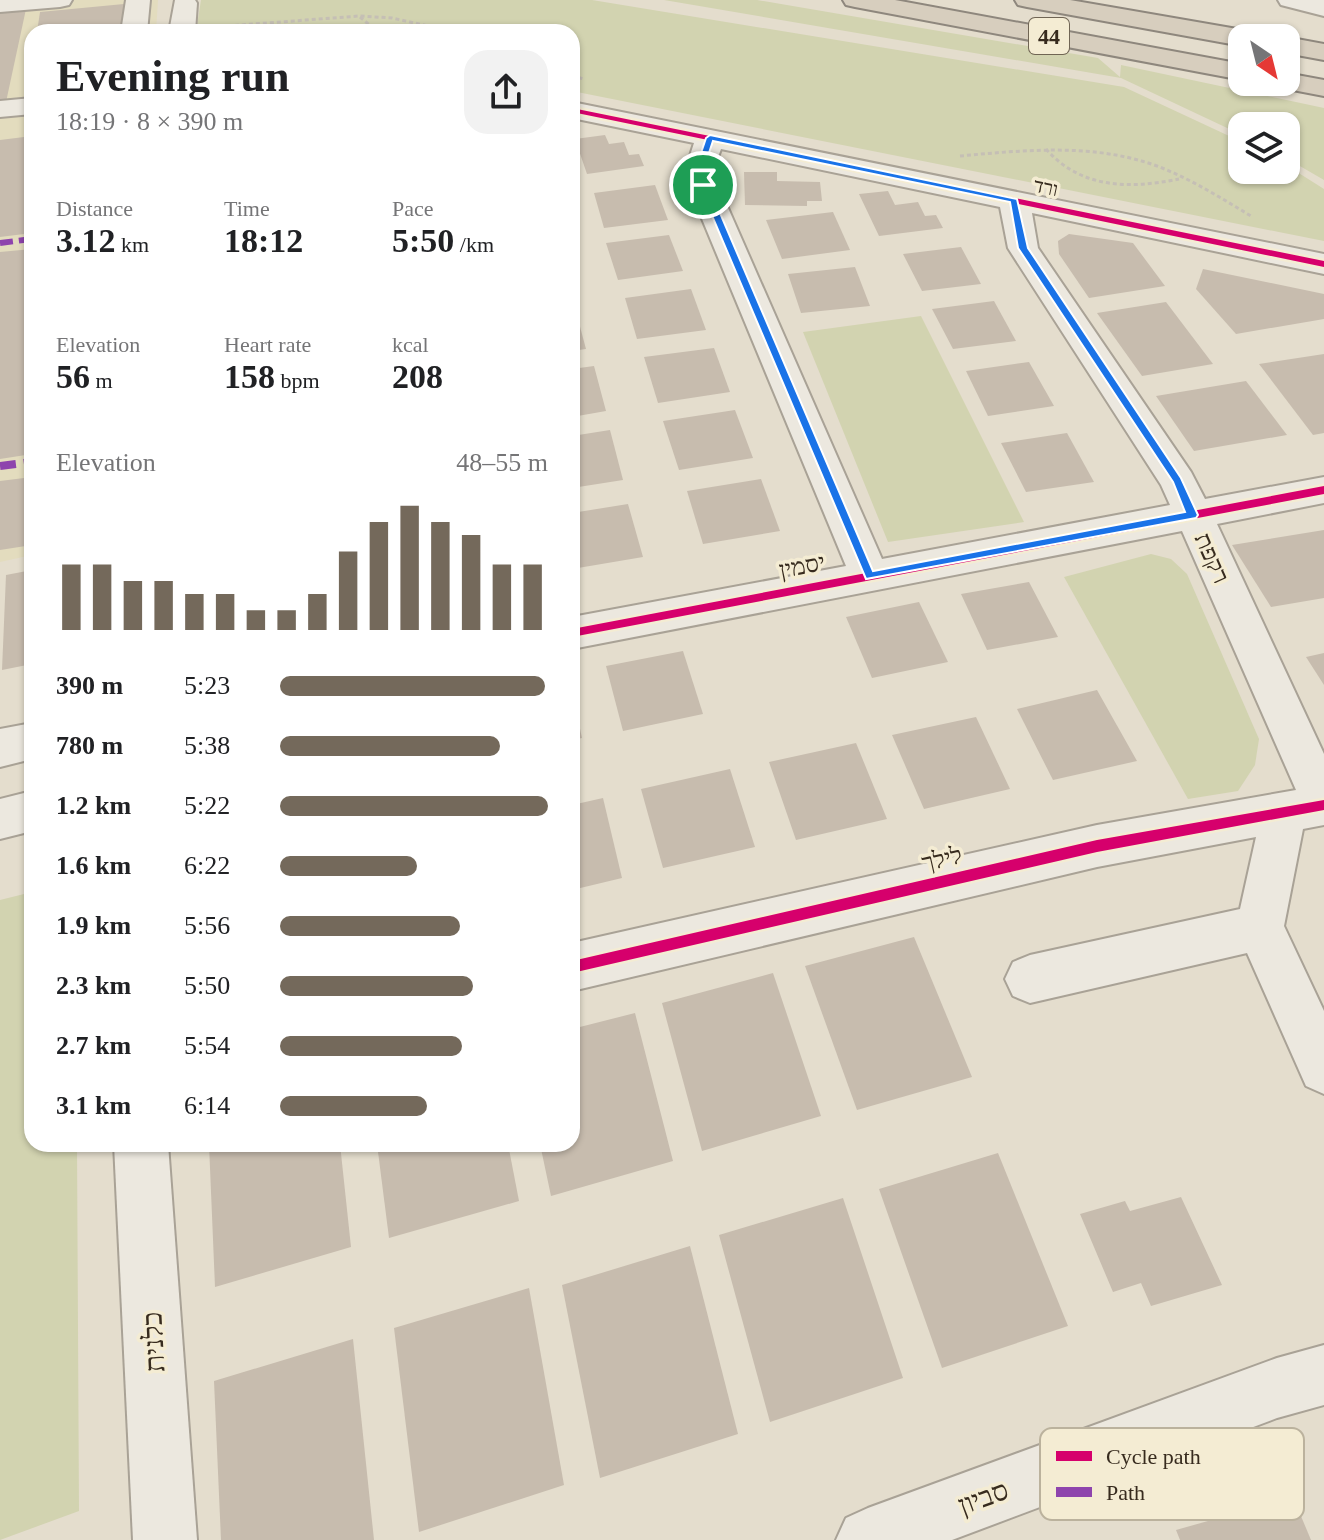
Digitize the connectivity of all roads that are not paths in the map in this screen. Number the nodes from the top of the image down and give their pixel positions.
1 (60, 0) edge
2 (138, 0) edge
3 (855, 0) edge
4 (1027, 0) edge
5 (1290, 0) edge
6 (185, 3) dead end
7 (0, 5) edge
8 (1324, 8) edge
9 (135, 24) edge
10 (183, 24) edge
11 (1228, 35) edge
12 (1300, 48) edge
13 (1324, 52) edge
14 (1228, 69) edge
15 (1300, 84) edge
16 (1324, 88) edge
17 (24, 107) edge
18 (0, 109) edge
19 (580, 112) edge
20 (710, 138) junction
21 (1014, 200) junction
22 (1324, 264) edge
23 (1324, 490) edge
24 (1192, 515) junction
25 (870, 576) junction
26 (580, 631) edge
27 (24, 743) edge
28 (0, 748) edge
29 (1311, 806) edge
30 (24, 813) edge
31 (0, 819) edge
32 (1260, 927) junction
33 (580, 965) edge
34 (1030, 979) dead end
35 (1324, 1068) edge
36 (141, 1152) edge
37 (1324, 1375) edge
38 (1169, 1428) edge
39 (1040, 1476) edge
40 (165, 1540) edge
41 (868, 1540) edge

1 - 7 street
2 - 9 street
3 - 14 highway, 44
4 - 11 highway, 44
5 - 8 street
6 - 10 street
12 - 13 highway
15 - 16 highway
17 - 18 street
19 - 20 street, ורד
20 - 21 street, ורד
20 - 25 street
21 - 22 street, ורד
21 - 24 street, רקפת
23 - 24 street, יסמין
24 - 25 street, יסמין
24 - 29 street, רקפת
25 - 26 street, יסמין
27 - 28 street
29 - 32 street
29 - 33 street, לילך
30 - 31 street
32 - 34 street
32 - 35 street
36 - 40 street, כלנית
37 - 38 street, סביון
39 - 41 street, סביון

